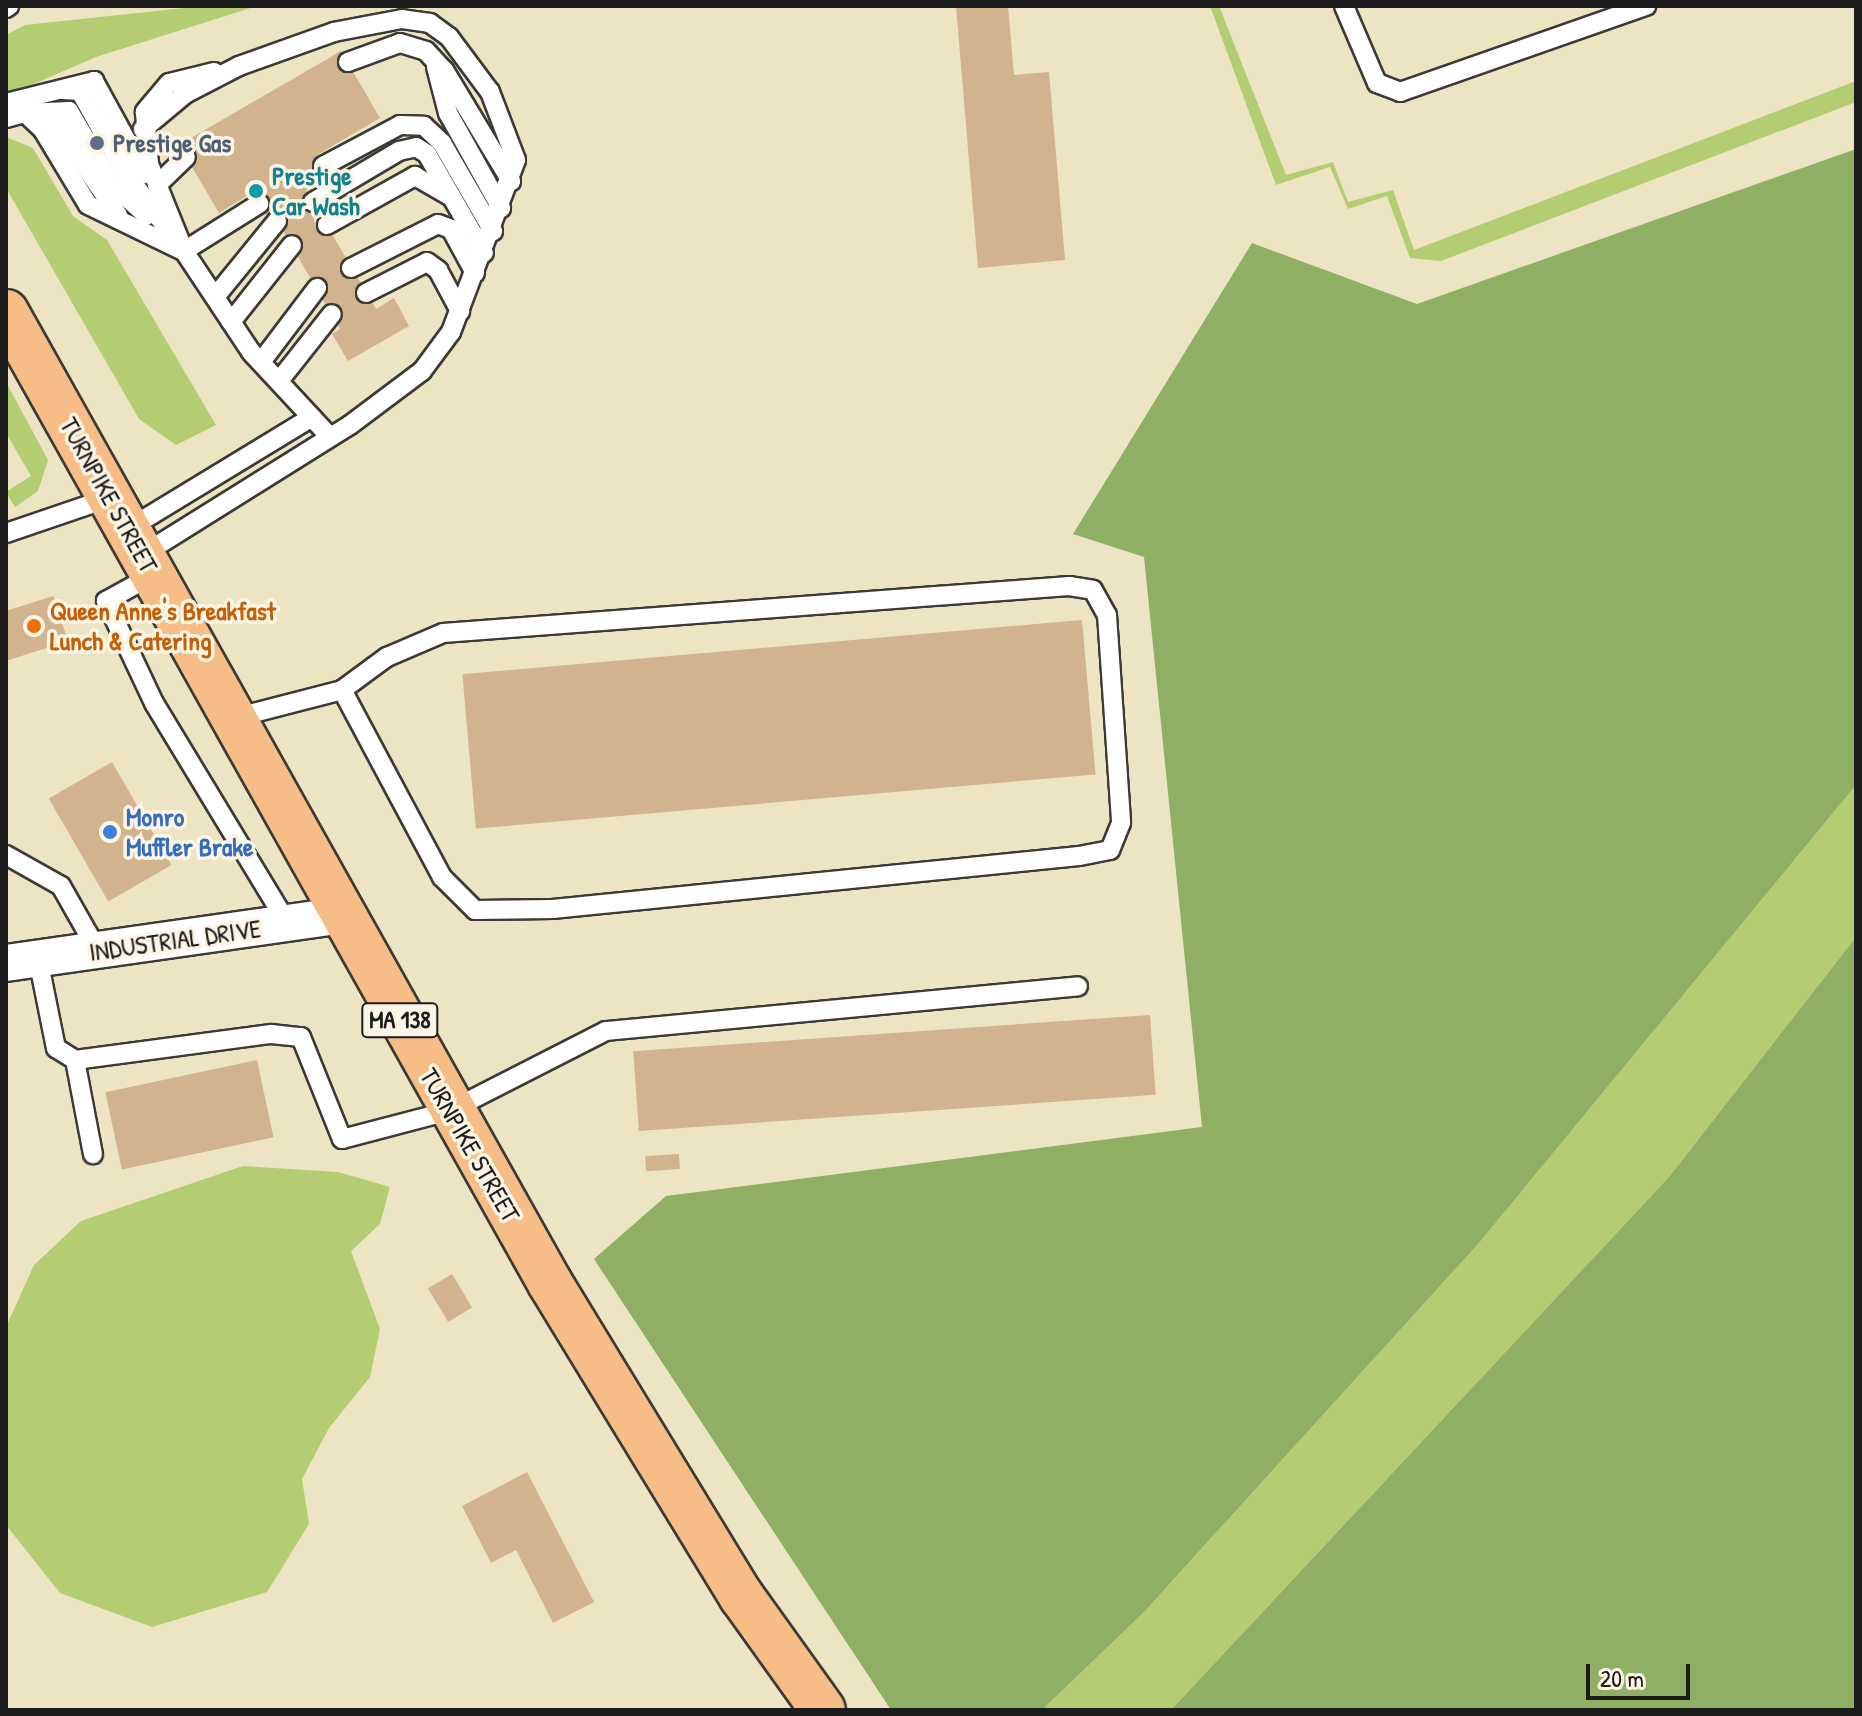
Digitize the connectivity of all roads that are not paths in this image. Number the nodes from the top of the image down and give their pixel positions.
1 (1344, 6) edge
2 (1646, 6) edge
3 (434, 60) junction
4 (348, 62) dead end
5 (16, 105) edge
6 (6, 118) edge
7 (186, 157) dead end
8 (323, 166) dead end
9 (511, 181) junction
10 (157, 185) junction
11 (453, 199) junction
12 (313, 202) dead end
13 (259, 204) dead end
14 (501, 208) junction
15 (277, 221) dead end
16 (327, 225) dead end
17 (493, 231) junction
18 (292, 245) dead end
19 (184, 251) junction
20 (484, 253) junction
21 (351, 268) dead end
22 (475, 273) junction
23 (317, 288) dead end
24 (366, 293) dead end
25 (215, 297) junction
26 (460, 311) junction
27 (6, 312) edge
28 (332, 314) dead end
29 (231, 322) junction
30 (261, 362) junction
31 (279, 381) junction
32 (312, 417) junction
33 (330, 437) junction
34 (6, 533) edge
35 (134, 539) junction
36 (342, 690) junction
37 (234, 718) junction
38 (6, 855) edge
39 (344, 915) junction
40 (288, 924) junction
41 (98, 951) junction
42 (22, 961) edge
43 (1078, 986) dead end
44 (75, 1060) junction
45 (449, 1111) junction
46 (93, 1154) dead end
47 (823, 1710) edge

1 - 2 lane
3 - 4 lane
3 - 9 lane
3 - 14 lane
5 - 6 lane
5 - 19 lane
5 - 19 lane
5 - 19 lane
7 - 10 lane
8 - 17 lane
9 - 10 lane
9 - 14 lane
10 - 19 lane
11 - 12 lane
11 - 16 lane
11 - 20 lane
13 - 19 lane
14 - 17 lane
15 - 25 lane
17 - 20 lane
18 - 29 lane
19 - 25 lane
20 - 22 lane
21 - 22 lane
22 - 26 lane
23 - 30 lane
24 - 26 lane
25 - 29 lane
26 - 33 lane
27 - 35 main road, TURNPIKE STREET / MA 138
28 - 31 lane
29 - 30 lane
30 - 31 lane
31 - 32 lane
32 - 33 lane
32 - 35 lane
33 - 35 lane
34 - 35 lane
35 - 37 main road, TURNPIKE STREET / MA 138
35 - 40 lane
36 - 36 lane
36 - 37 lane
37 - 39 main road, TURNPIKE STREET / MA 138
38 - 41 lane
39 - 40 street, INDUSTRIAL DRIVE
39 - 45 main road, TURNPIKE STREET / MA 138
40 - 41 street, INDUSTRIAL DRIVE
41 - 42 street, INDUSTRIAL DRIVE
42 - 44 lane
43 - 45 lane
44 - 45 lane
44 - 46 lane
45 - 47 main road, TURNPIKE STREET / MA 138

